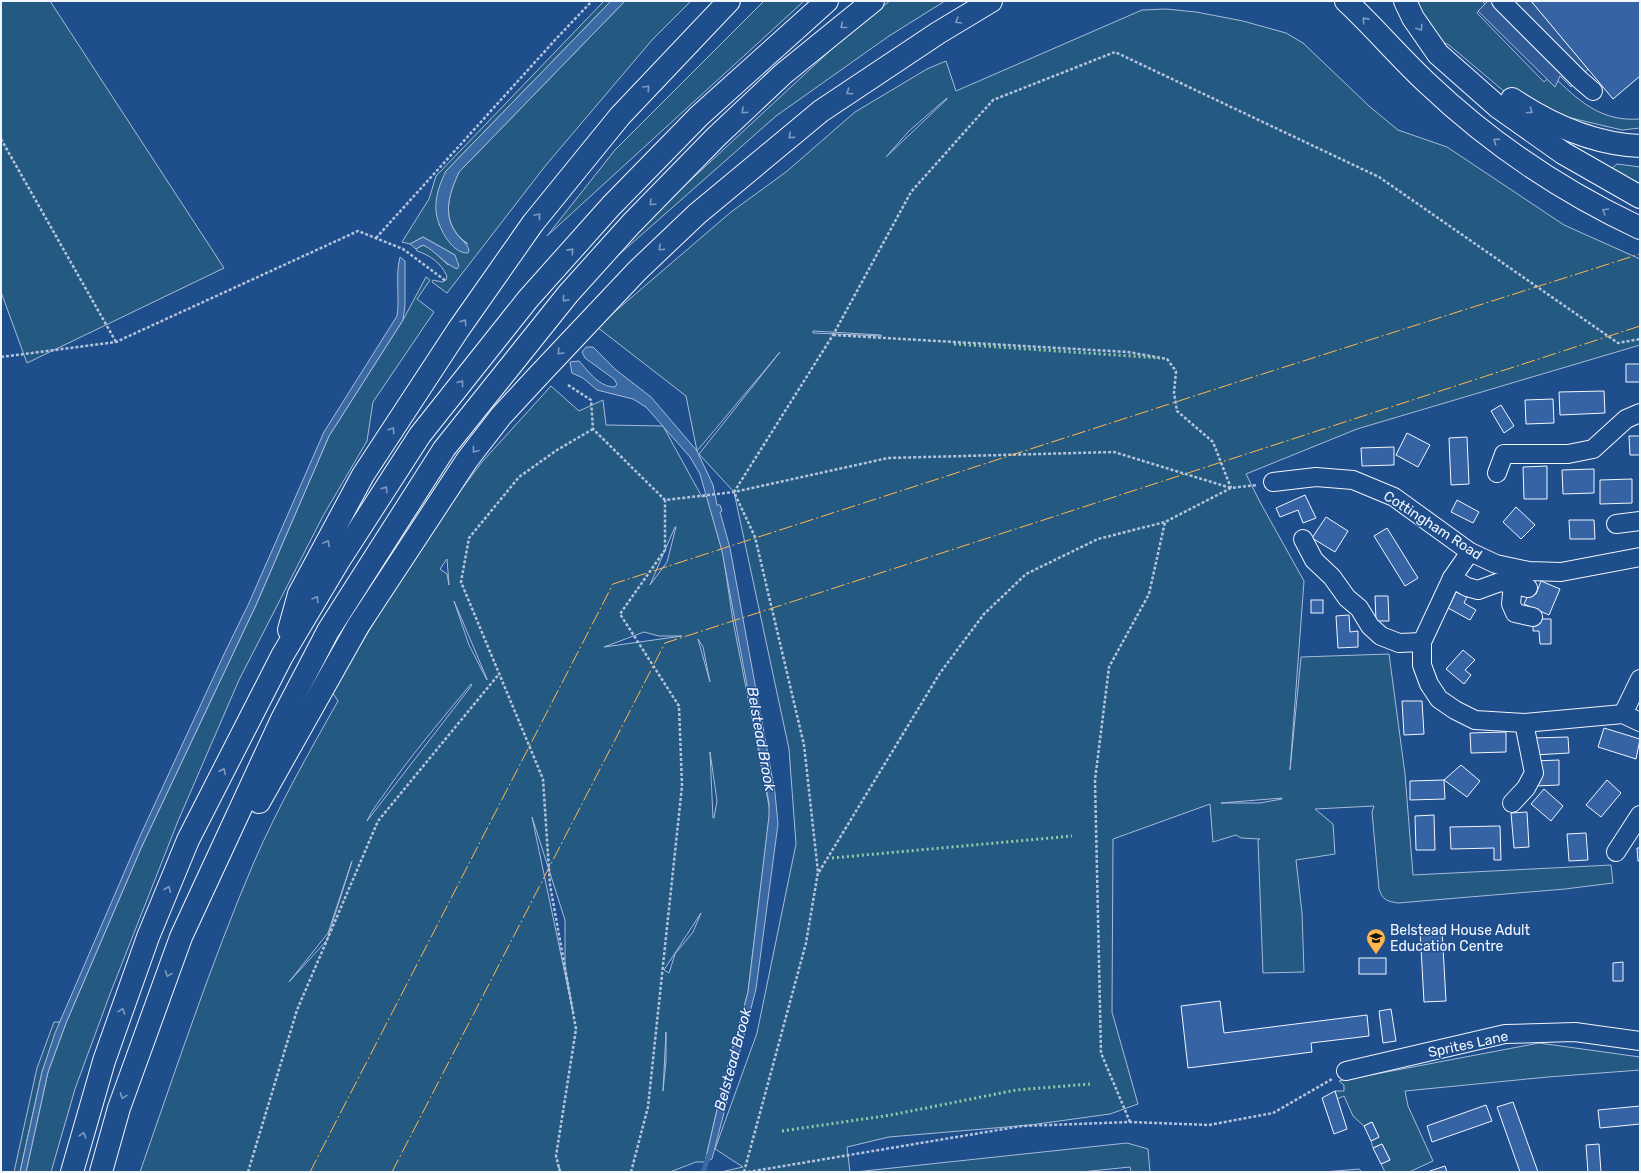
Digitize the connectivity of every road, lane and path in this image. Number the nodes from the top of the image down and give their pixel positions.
1 (592, 1) edge
2 (729, 1) edge
3 (827, 1) edge
4 (873, 1) edge
5 (991, 1) edge
6 (1346, 1) edge
7 (1406, 1) edge
8 (1501, 1) edge
9 (1438, 54) junction
10 (1593, 91) dead end
11 (1, 139) edge
12 (1640, 146) edge
13 (1640, 197) edge
14 (1640, 228) edge
15 (376, 238) junction
16 (446, 281) dead end
17 (833, 335) junction
18 (1640, 339) edge
19 (116, 342) junction
20 (1, 358) edge
21 (568, 385) dead end
22 (1640, 413) edge
23 (594, 429) junction
24 (1497, 473) dead end
25 (1273, 482) joint
26 (1231, 488) junction
27 (734, 492) junction
28 (665, 500) junction
29 (1640, 521) edge
30 (1165, 522) junction
31 (1616, 524) dead end
32 (1303, 539) dead end
33 (1470, 552) junction
34 (1640, 557) edge
35 (1452, 578) junction
36 (1533, 617) dead end
37 (1422, 642) junction
38 (282, 656) junction
39 (499, 674) junction
40 (1640, 679) edge
41 (1623, 714) junction
42 (1640, 722) edge
43 (1524, 723) junction
44 (1512, 803) dead end
45 (1640, 815) edge
46 (1616, 852) dead end
47 (818, 872) junction
48 (181, 938) junction
49 (1640, 1041) edge
50 (1346, 1071) joint
51 (1130, 1122) junction
52 (72, 1172) edge
53 (101, 1172) edge
54 (248, 1172) edge
55 (560, 1172) edge
56 (631, 1172) edge
57 (744, 1172) edge
58 (748, 1172) edge

1 - 15 path
38 -> 2 main road
38 -> 3 main road
4 -> 48 main road
5 -> 48 main road
14 -> 6 main road
7 -> 9 main road
8 - 10 street
9 -> 12 main road
9 - 13 main road
11 - 19 path
15 - 16 path
15 - 19 path
17 - 18 path
17 - 26 path
17 - 27 path
19 - 20 path
21 - 23 path
22 - 24 street
23 - 28 path
23 - 39 path
25 - 26 path
25 - 33 street, Cottingham Road
26 - 27 path
26 - 30 path
27 - 28 path
27 - 47 path
28 - 56 path
29 - 31 street
30 - 47 path
30 - 51 path
32 - 37 street
33 - 34 street, Cottingham Road
33 - 35 street
35 - 36 street
35 - 37 street
37 - 43 street
52 -> 38 main road
39 - 54 path
39 - 55 path
40 - 41 street
41 - 42 street
41 - 43 street
43 - 44 street
45 - 46 street
47 - 57 path
48 -> 53 main road
49 - 50 street, Sprites Lane
50 - 51 path
51 - 58 path

